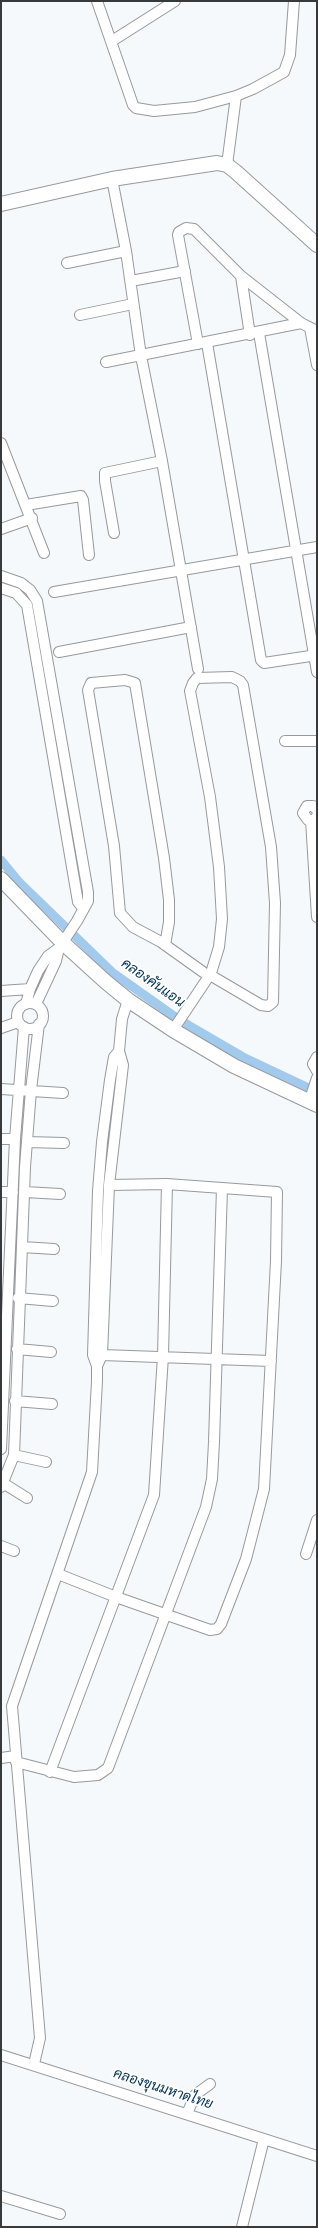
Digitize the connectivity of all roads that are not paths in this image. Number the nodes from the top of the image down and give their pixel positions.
1 (97, 1) edge
2 (175, 1) edge
3 (294, 1) edge
4 (112, 41) junction
5 (236, 96) junction
6 (228, 165) junction
7 (112, 179) junction
8 (1, 204) edge
9 (317, 245) edge
10 (126, 251) junction
11 (67, 262) dead end
12 (185, 271) junction
13 (241, 276) junction
14 (131, 281) junction
15 (133, 304) junction
16 (80, 315) dead end
17 (301, 323) junction
18 (314, 329) edge
19 (254, 334) junction
20 (202, 343) junction
21 (141, 356) junction
22 (106, 362) dead end
23 (317, 365) edge
24 (1, 443) edge
25 (162, 461) junction
26 (26, 505) junction
27 (32, 518) junction
28 (1, 529) edge
29 (114, 533) dead end
30 (317, 547) edge
31 (296, 551) junction
32 (44, 553) dead end
33 (89, 555) dead end
34 (245, 560) junction
35 (181, 572) junction
36 (1, 576) edge
37 (1, 588) edge
38 (54, 592) dead end
39 (191, 627) junction
40 (59, 652) dead end
41 (316, 656) edge
42 (198, 669) dead end
43 (317, 672) edge
44 (284, 741) dead end
45 (317, 741) edge
46 (315, 811) edge
47 (315, 874) edge
48 (1, 879) edge
49 (83, 908) junction
50 (317, 917) edge
51 (62, 943) junction
52 (165, 945) junction
53 (207, 974) junction
54 (30, 989) junction
55 (1, 991) edge
56 (128, 1000) junction
57 (31, 1004) junction
58 (21, 1024) junction
59 (39, 1024) junction
60 (175, 1027) junction
61 (1, 1028) edge
62 (119, 1051) junction
63 (317, 1057) edge
64 (317, 1076) edge
65 (1, 1089) edge
66 (18, 1090) junction
67 (31, 1090) junction
68 (63, 1093) dead end
69 (312, 1102) edge
70 (1, 1139) edge
71 (15, 1139) junction
72 (27, 1142) junction
73 (102, 1142) junction
74 (113, 1142) junction
75 (64, 1143) dead end
76 (20, 1167) junction
77 (167, 1184) junction
78 (109, 1185) junction
79 (222, 1188) junction
80 (1, 1192) edge
81 (13, 1192) junction
82 (25, 1192) junction
83 (60, 1194) dead end
84 (6, 1244) edge
85 (22, 1247) junction
86 (54, 1248) dead end
87 (100, 1255) junction
88 (9, 1276) junction
89 (20, 1276) junction
90 (4, 1298) edge
91 (18, 1298) junction
92 (53, 1301) dead end
93 (17, 1349) junction
94 (4, 1350) edge
95 (51, 1352) dead end
96 (102, 1355) junction
97 (164, 1356) junction
98 (217, 1359) junction
99 (271, 1361) junction
100 (97, 1366) junction
101 (2, 1401) edge
102 (15, 1401) junction
103 (52, 1404) dead end
104 (1, 1449) edge
105 (14, 1455) junction
106 (46, 1462) dead end
107 (2, 1485) edge
108 (27, 1498) dead end
109 (317, 1520) edge
110 (1, 1546) edge
111 (14, 1551) dead end
112 (306, 1554) dead end
113 (58, 1574) junction
114 (116, 1597) junction
115 (167, 1614) junction
116 (1, 1758) edge
117 (16, 1759) junction
118 (50, 1772) junction
119 (2, 2058) edge
120 (35, 2062) junction
121 (210, 2084) dead end
122 (189, 2107) junction
123 (264, 2139) junction
124 (317, 2156) edge
125 (1, 2196) edge
126 (60, 2214) dead end
127 (242, 2227) edge

1 - 4 street
2 - 4 street
3 - 5 street
4 - 5 street
5 - 6 street
6 - 7 street
6 - 9 street
7 - 8 street
7 - 10 street
10 - 11 street
10 - 14 street
12 - 13 street
12 - 14 street
12 - 20 street
13 - 17 street
13 - 19 street
14 - 15 street
15 - 16 street
15 - 21 street
17 - 18 street
17 - 19 street
18 - 23 street
19 - 20 street
19 - 31 street
20 - 21 street
20 - 34 street
21 - 22 street
21 - 25 street
24 - 26 street
25 - 29 street
25 - 35 street
26 - 27 street
26 - 33 street
27 - 28 street
27 - 32 street
30 - 31 street
31 - 34 street
31 - 41 street
34 - 35 street
34 - 41 street
35 - 38 street
35 - 39 street
36 - 49 street
37 - 49 street
39 - 40 street
39 - 42 street
41 - 43 street
44 - 45 street
46 - 47 street
47 - 50 street
48 - 51 street
49 - 51 street
51 - 54 street
51 - 56 street
51 - 57 street
52 - 52 street
52 - 53 street
53 - 53 street
53 - 60 street
54 - 55 street
54 - 57 street
56 - 60 street
56 - 62 street
57 - 58 street
57 - 59 street
58 - 59 street
58 - 61 street
58 - 66 street
59 - 67 street
60 - 69 street
62 - 73 street
62 - 74 street
63 - 64 street
64 - 69 street
65 - 66 street
66 - 67 street
66 - 71 street
67 - 68 street
67 - 72 street
70 - 71 street
71 - 76 street
72 - 75 street
72 - 76 street
73 - 74 street
73 - 87 street
74 - 78 street
76 - 81 street
76 - 82 street
77 - 78 street
77 - 79 street
77 - 97 street
78 - 87 street
79 - 98 street
79 - 99 street
80 - 81 street
81 - 84 street
82 - 83 street
82 - 85 street
84 - 88 street
85 - 86 street
85 - 89 street
87 - 96 street
87 - 100 street
88 - 89 street
88 - 90 street
89 - 91 street
90 - 94 street
91 - 92 street
91 - 93 street
93 - 95 street
93 - 102 street
94 - 101 street
96 - 97 street
96 - 100 street
97 - 98 street
97 - 114 street
98 - 99 street
98 - 115 street
99 - 115 street
100 - 113 street
101 - 104 street
102 - 103 street
102 - 105 street
105 - 106 street
105 - 107 street
107 - 108 street
109 - 112 street
110 - 111 street
113 - 114 street
113 - 117 street
114 - 115 street
114 - 118 street
115 - 118 street
116 - 117 street
117 - 118 street
117 - 120 street
119 - 120 street
120 - 122 street
121 - 122 street
122 - 123 street
123 - 124 street
123 - 127 street
125 - 126 street

